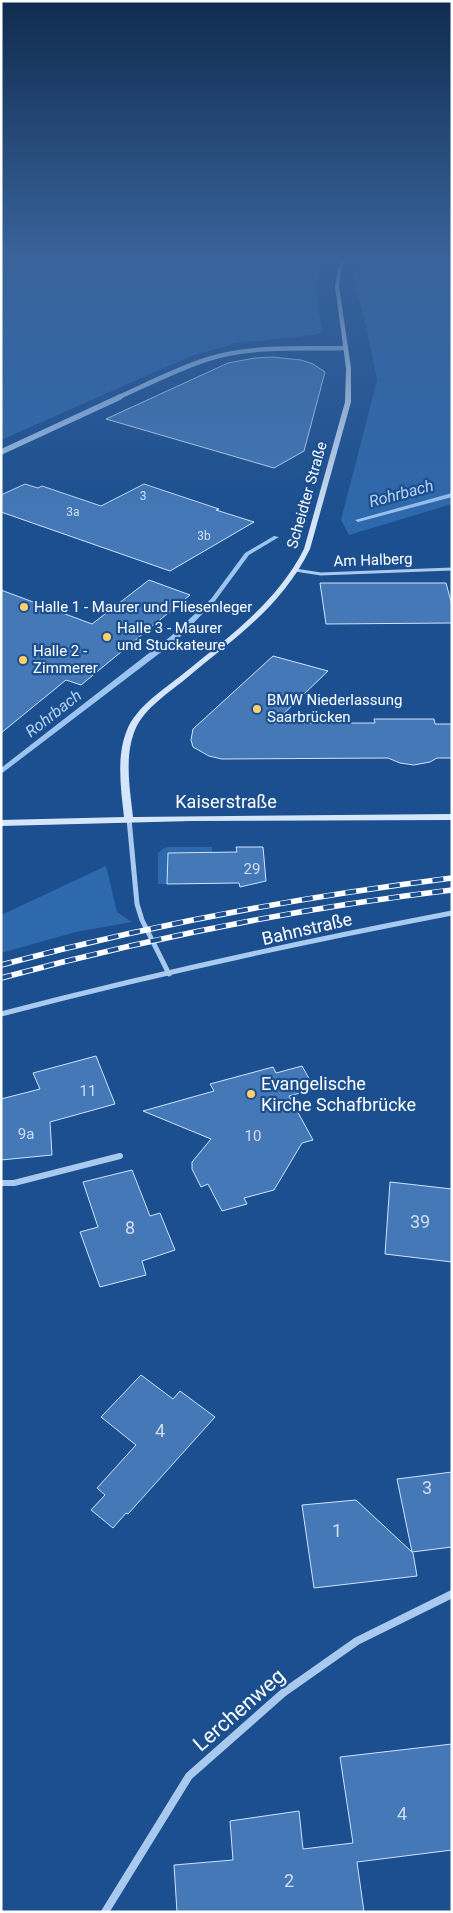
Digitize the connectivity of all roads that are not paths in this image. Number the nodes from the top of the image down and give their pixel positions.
1 (346, 348) joint
2 (1, 452) edge
3 (452, 569) edge
4 (294, 570) junction
5 (452, 817) edge
6 (129, 819) junction
7 (1, 823) edge
8 (452, 913) edge
9 (169, 974) junction
10 (1, 1014) edge
11 (120, 1156) dead end
12 (1, 1183) edge
13 (452, 1594) edge
14 (105, 1912) edge

1 - 2 street
1 - 4 main road, Scheidter Straße
3 - 4 street, Am Halberg
4 - 6 main road, Scheidter Straße
5 - 6 main road, Kaiserstraße
6 - 7 main road, Kaiserstraße
6 - 9 street
8 - 9 street, Bahnstraße
9 - 10 street, Bahnstraße
11 - 12 street
13 - 14 street, Lerchenweg

